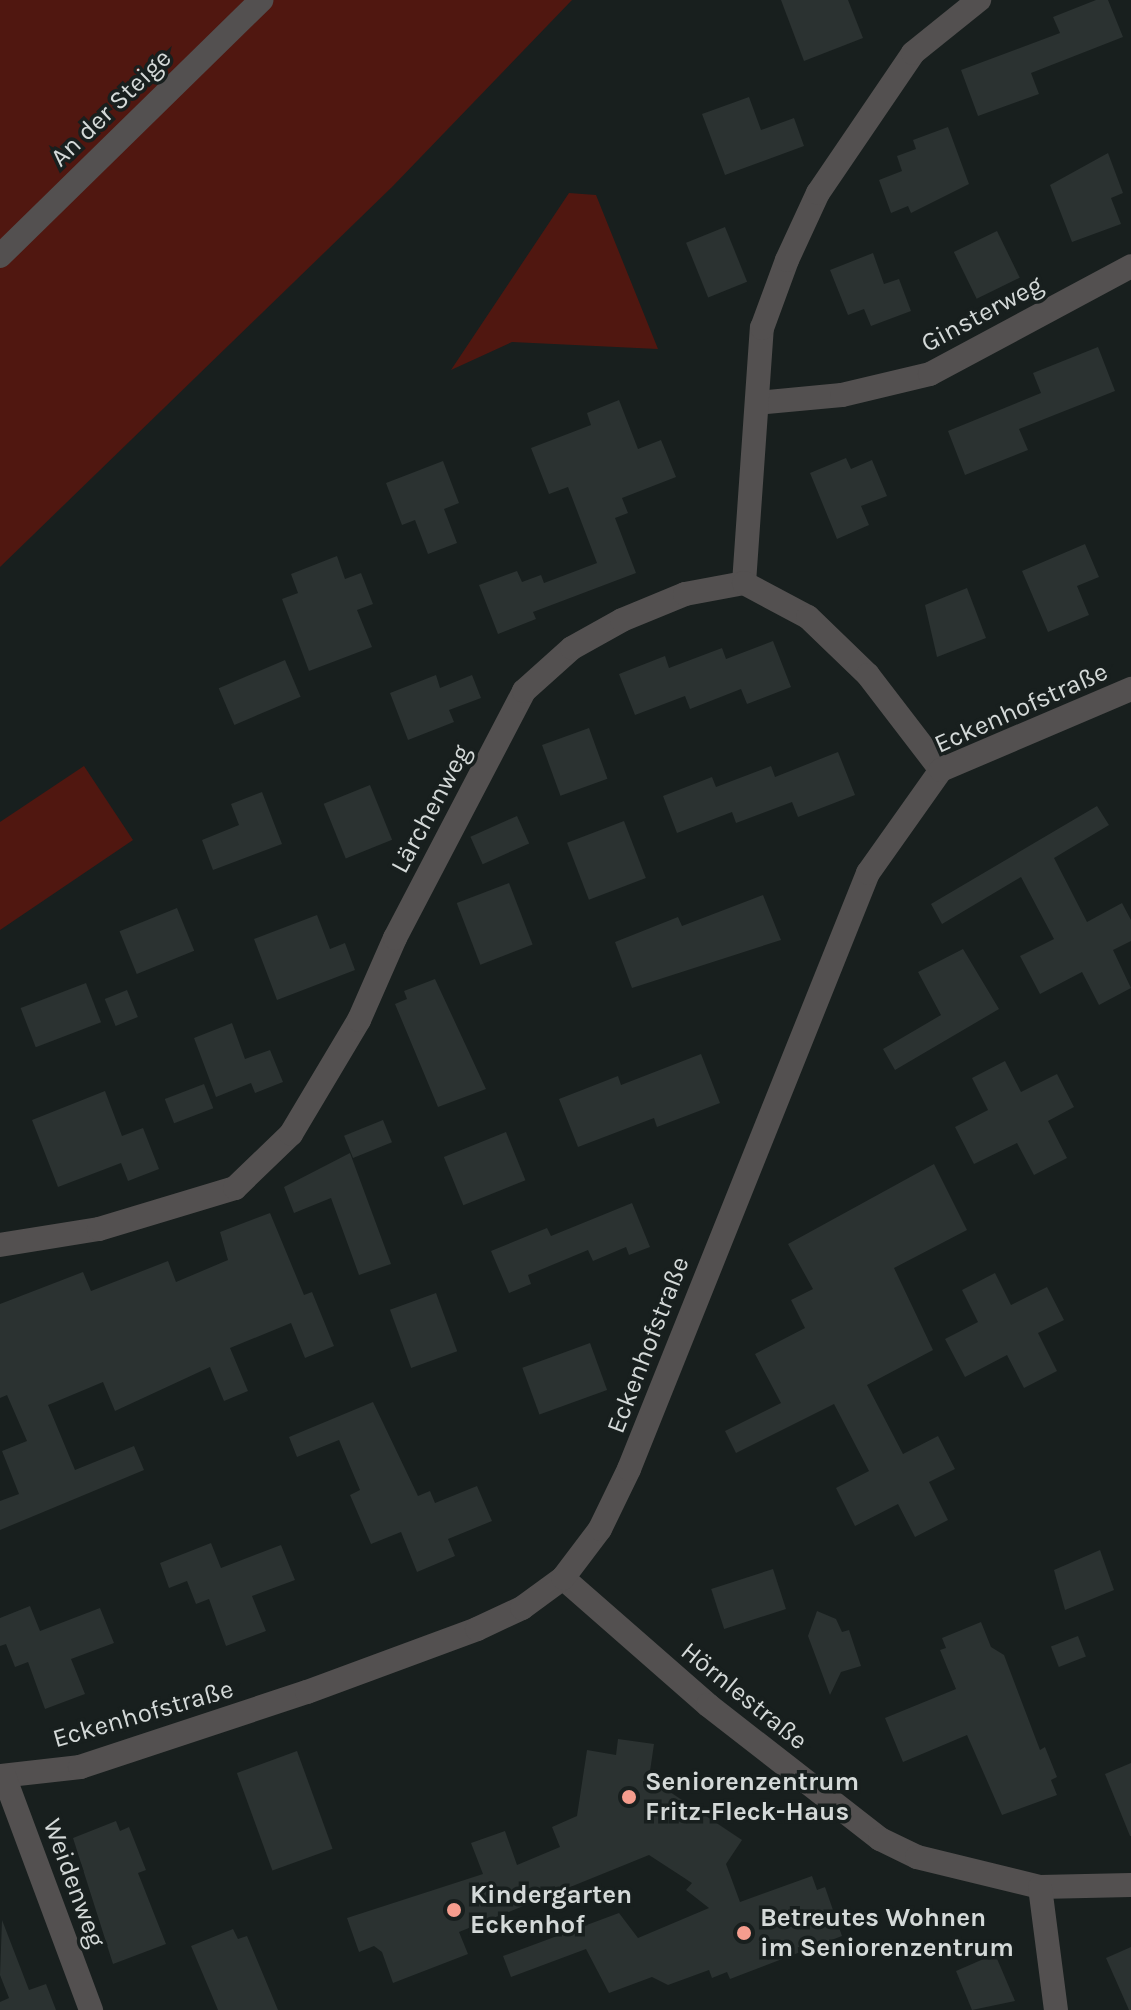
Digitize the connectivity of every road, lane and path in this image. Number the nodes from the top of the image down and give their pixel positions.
1 (261, 0) edge
2 (979, 0) edge
3 (0, 256) edge
4 (1131, 266) edge
5 (757, 403) junction
6 (744, 583) junction
7 (1131, 689) edge
8 (941, 770) junction
9 (0, 1245) edge
10 (563, 1578) junction
11 (2, 1776) edge
12 (1131, 1885) edge
13 (1040, 1887) junction
14 (91, 2010) edge
15 (1056, 2010) edge

1 - 3 street, An der Steige
2 - 5 street
4 - 5 street, Ginsterweg
5 - 6 street
6 - 8 street
6 - 9 street, Lärchenweg
7 - 8 street, Eckenhofstraße
8 - 10 street, Eckenhofstraße
10 - 11 street, Eckenhofstraße
10 - 13 street, Hörnlestraße
11 - 14 street, Weidenweg
12 - 13 street, Hörnlestraße
13 - 15 street

